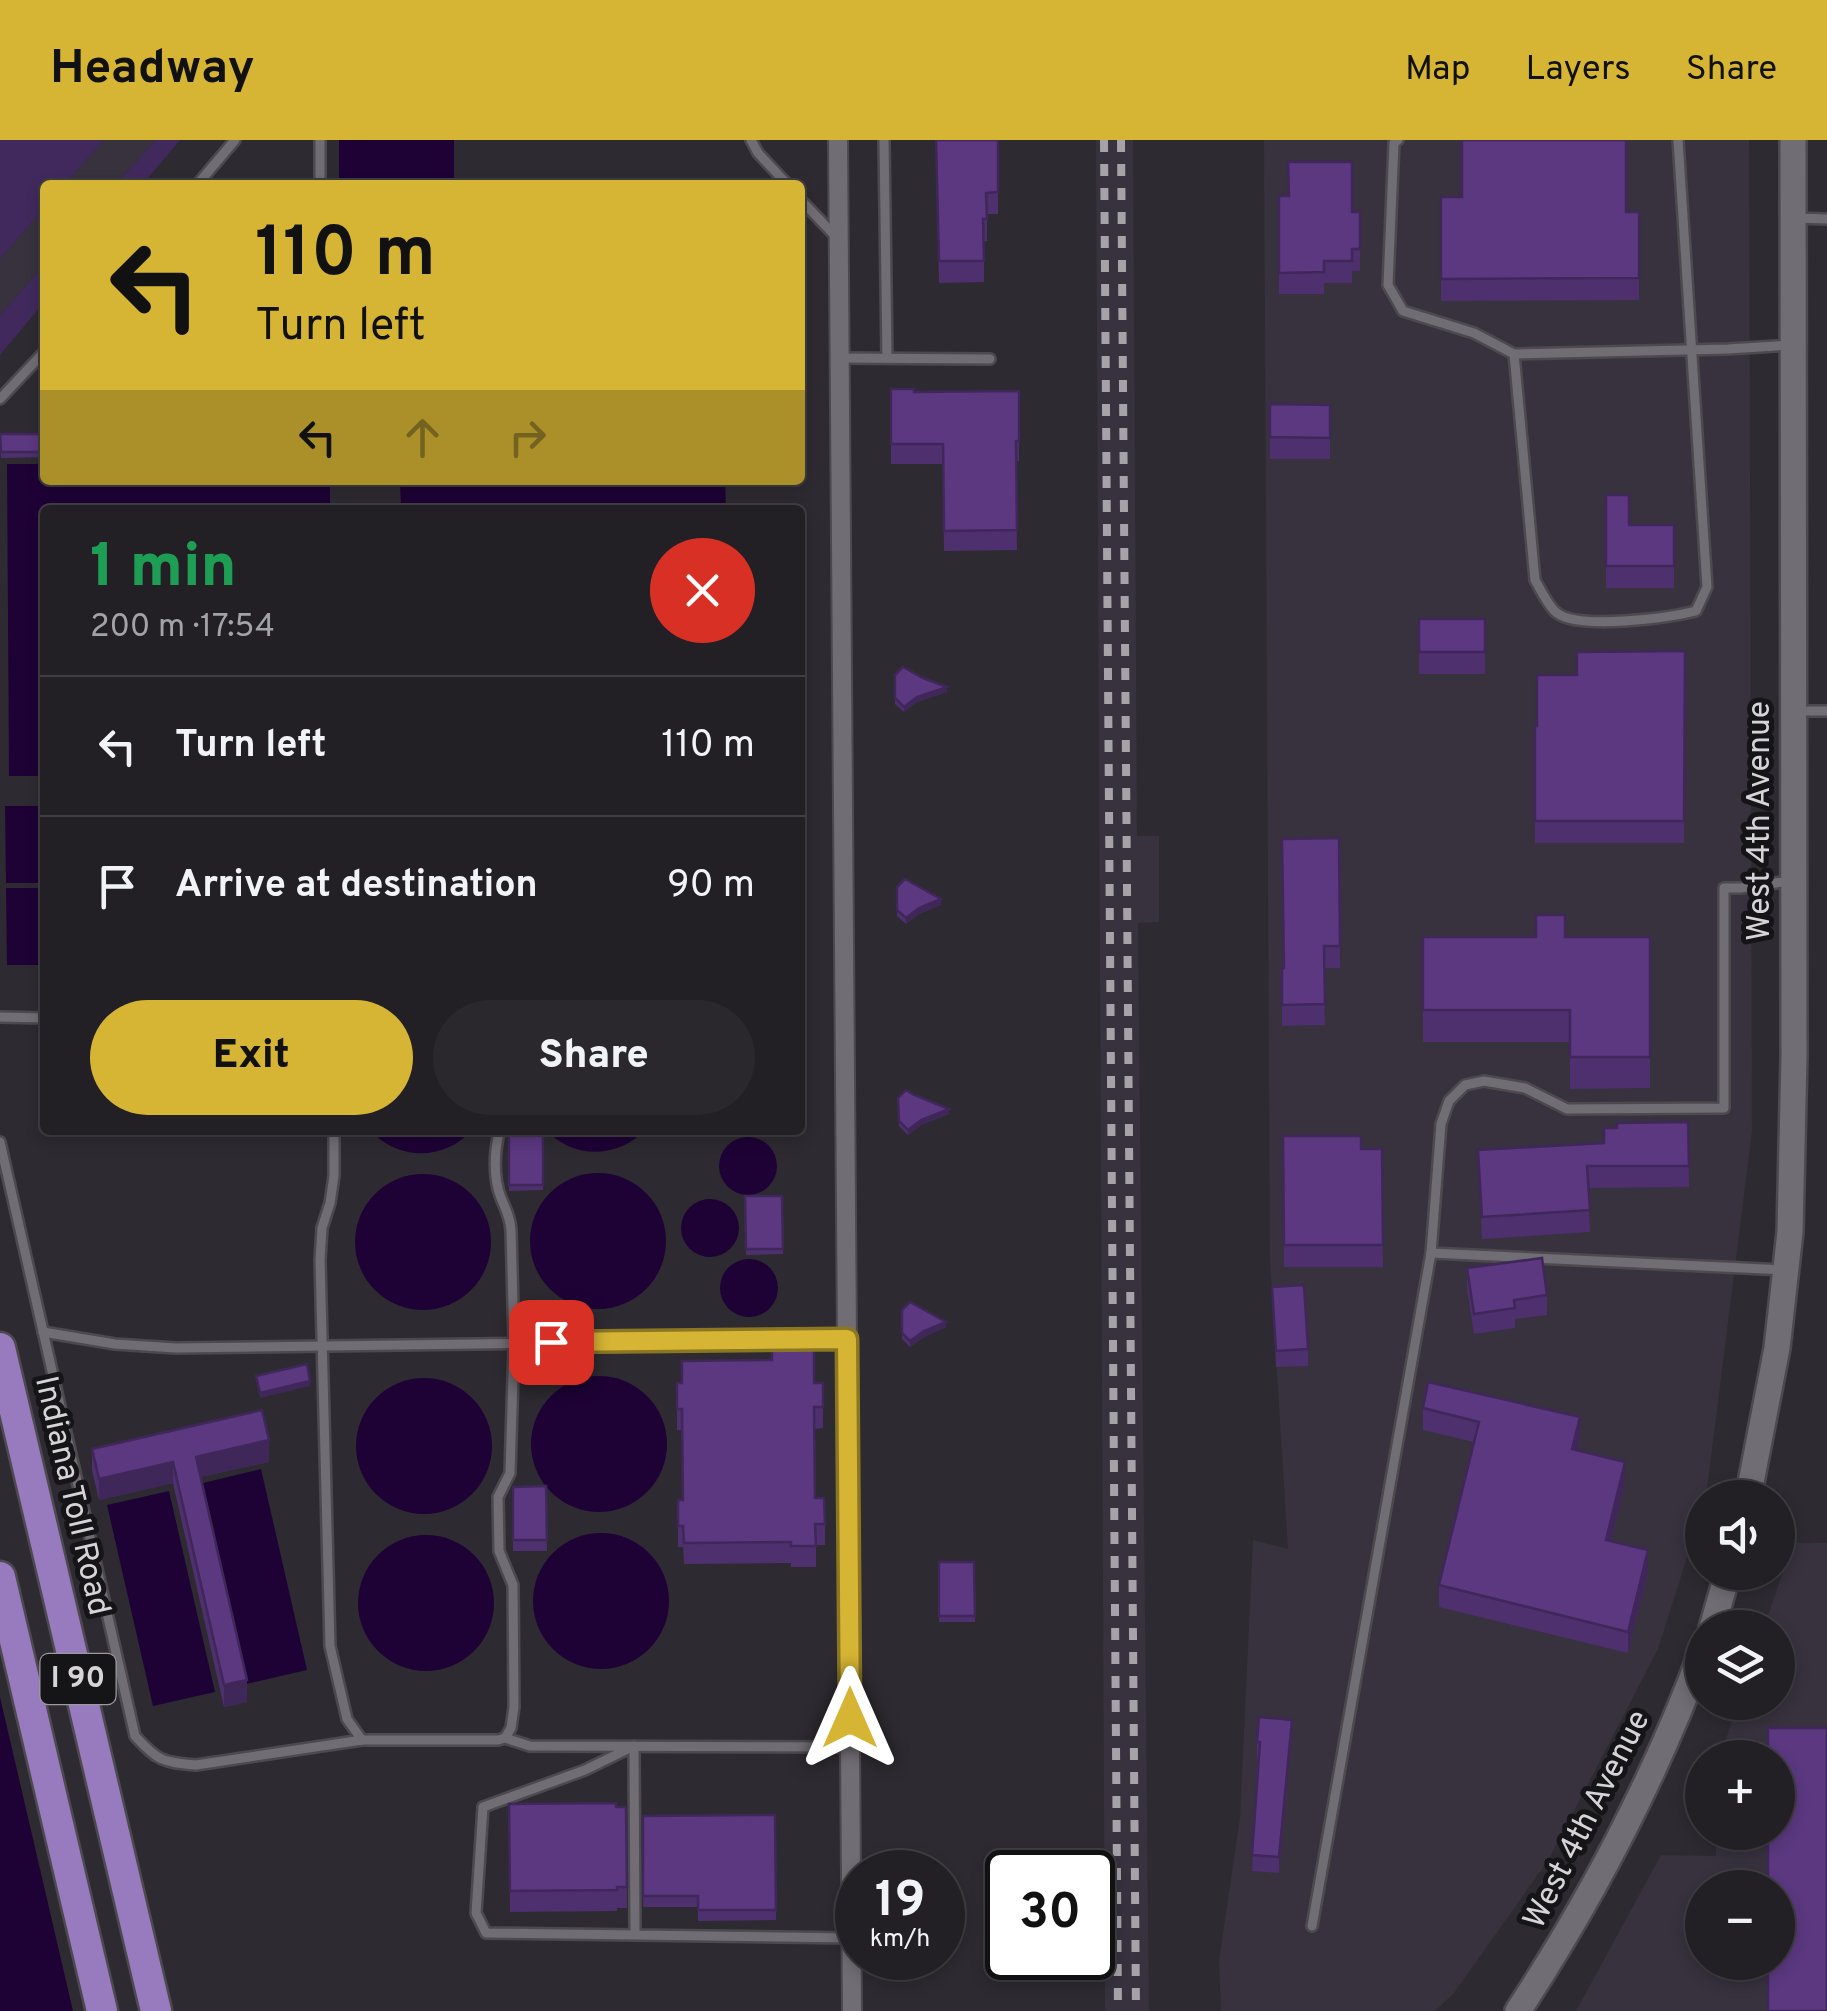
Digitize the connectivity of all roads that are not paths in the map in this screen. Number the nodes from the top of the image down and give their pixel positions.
1 (235, 140) edge
2 (320, 140) edge
3 (751, 140) edge
4 (838, 140) edge
5 (884, 140) edge
6 (1398, 140) edge
7 (1678, 140) edge
8 (1793, 140) edge
9 (200, 180) edge
10 (320, 180) edge
11 (783, 180) edge
12 (805, 204) edge
13 (1793, 218) junction
14 (1827, 219) edge
15 (840, 242) junction
16 (1793, 345) junction
17 (1692, 350) junction
18 (1514, 354) junction
19 (40, 356) edge
20 (840, 358) junction
21 (887, 358) junction
22 (990, 359) dead end
23 (0, 399) edge
24 (1794, 711) junction
25 (1827, 711) edge
26 (1794, 880) junction
27 (0, 1018) edge
28 (40, 1018) edge
29 (334, 1135) edge
30 (498, 1135) edge
31 (0, 1142) edge
32 (1431, 1252) junction
33 (1786, 1270) junction
34 (43, 1332) junction
35 (847, 1339) junction
36 (514, 1343) junction
37 (321, 1346) junction
38 (0, 1348) edge
39 (1751, 1480) edge
40 (0, 1576) edge
41 (1685, 1697) edge
42 (505, 1738) junction
43 (362, 1740) junction
44 (634, 1746) junction
45 (850, 1747) junction
46 (851, 1850) edge
47 (1312, 1926) dead end
48 (634, 1935) junction
49 (835, 1938) edge
50 (852, 1980) edge
51 (102, 2011) edge
52 (156, 2011) edge
53 (852, 2011) edge
54 (1518, 2011) edge

1 - 9 lane
2 - 10 lane
3 - 11 lane
4 - 15 street
5 - 21 lane
6 - 18 lane
7 - 17 lane
8 - 13 main road, West 4th Avenue
12 - 15 lane
13 - 14 lane
13 - 16 main road, West 4th Avenue
15 - 20 street
16 - 17 lane
16 - 24 main road, West 4th Avenue
17 - 18 lane
17 - 18 lane
19 - 23 lane
20 - 21 lane
20 - 35 street
21 - 22 lane
24 - 25 lane
24 - 26 main road, West 4th Avenue
26 - 32 lane
26 - 33 main road, West 4th Avenue
27 - 28 lane
29 - 37 lane
30 - 36 lane
31 - 34 lane
32 - 33 lane
32 - 47 lane
33 - 39 main road, West 4th Avenue
34 - 37 lane
34 - 43 lane
35 - 36 lane
35 - 45 street
36 - 37 lane
36 - 42 lane
37 - 43 lane
38 - 52 highway, Indiana Toll Road / I 90
40 - 51 highway, I 90
41 - 54 main road, West 4th Avenue
42 - 43 lane
42 - 44 lane
44 - 45 lane
44 - 48 lane
44 - 48 lane
45 - 46 street
48 - 49 lane
50 - 53 street

